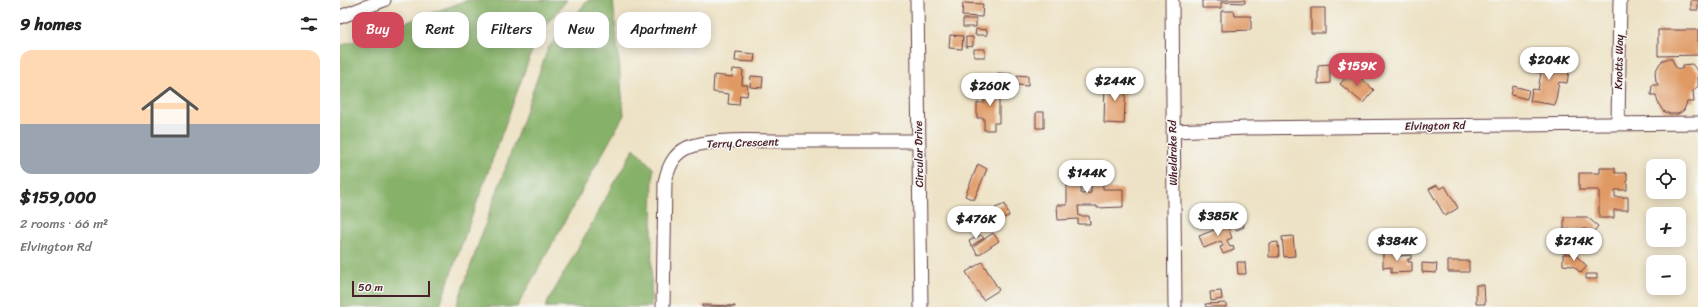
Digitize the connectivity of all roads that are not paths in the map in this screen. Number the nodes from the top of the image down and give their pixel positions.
1 (384, 0) edge
2 (917, 0) edge
3 (1172, 0) edge
4 (1620, 0) edge
5 (340, 17) edge
6 (1618, 123) junction
7 (1698, 123) edge
8 (1173, 131) junction
9 (918, 140) junction
10 (663, 307) edge
11 (921, 307) edge
12 (1175, 307) edge

1 - 5 street
2 - 9 street, Circular Drive
3 - 8 street, Wheldrake Rd
4 - 6 street, Knotts Way
6 - 7 street, Elvington Rd
6 - 8 street, Elvington Rd
8 - 12 street, Wheldrake Rd
9 - 10 street, Terry Crescent
9 - 11 street, Circular Drive

